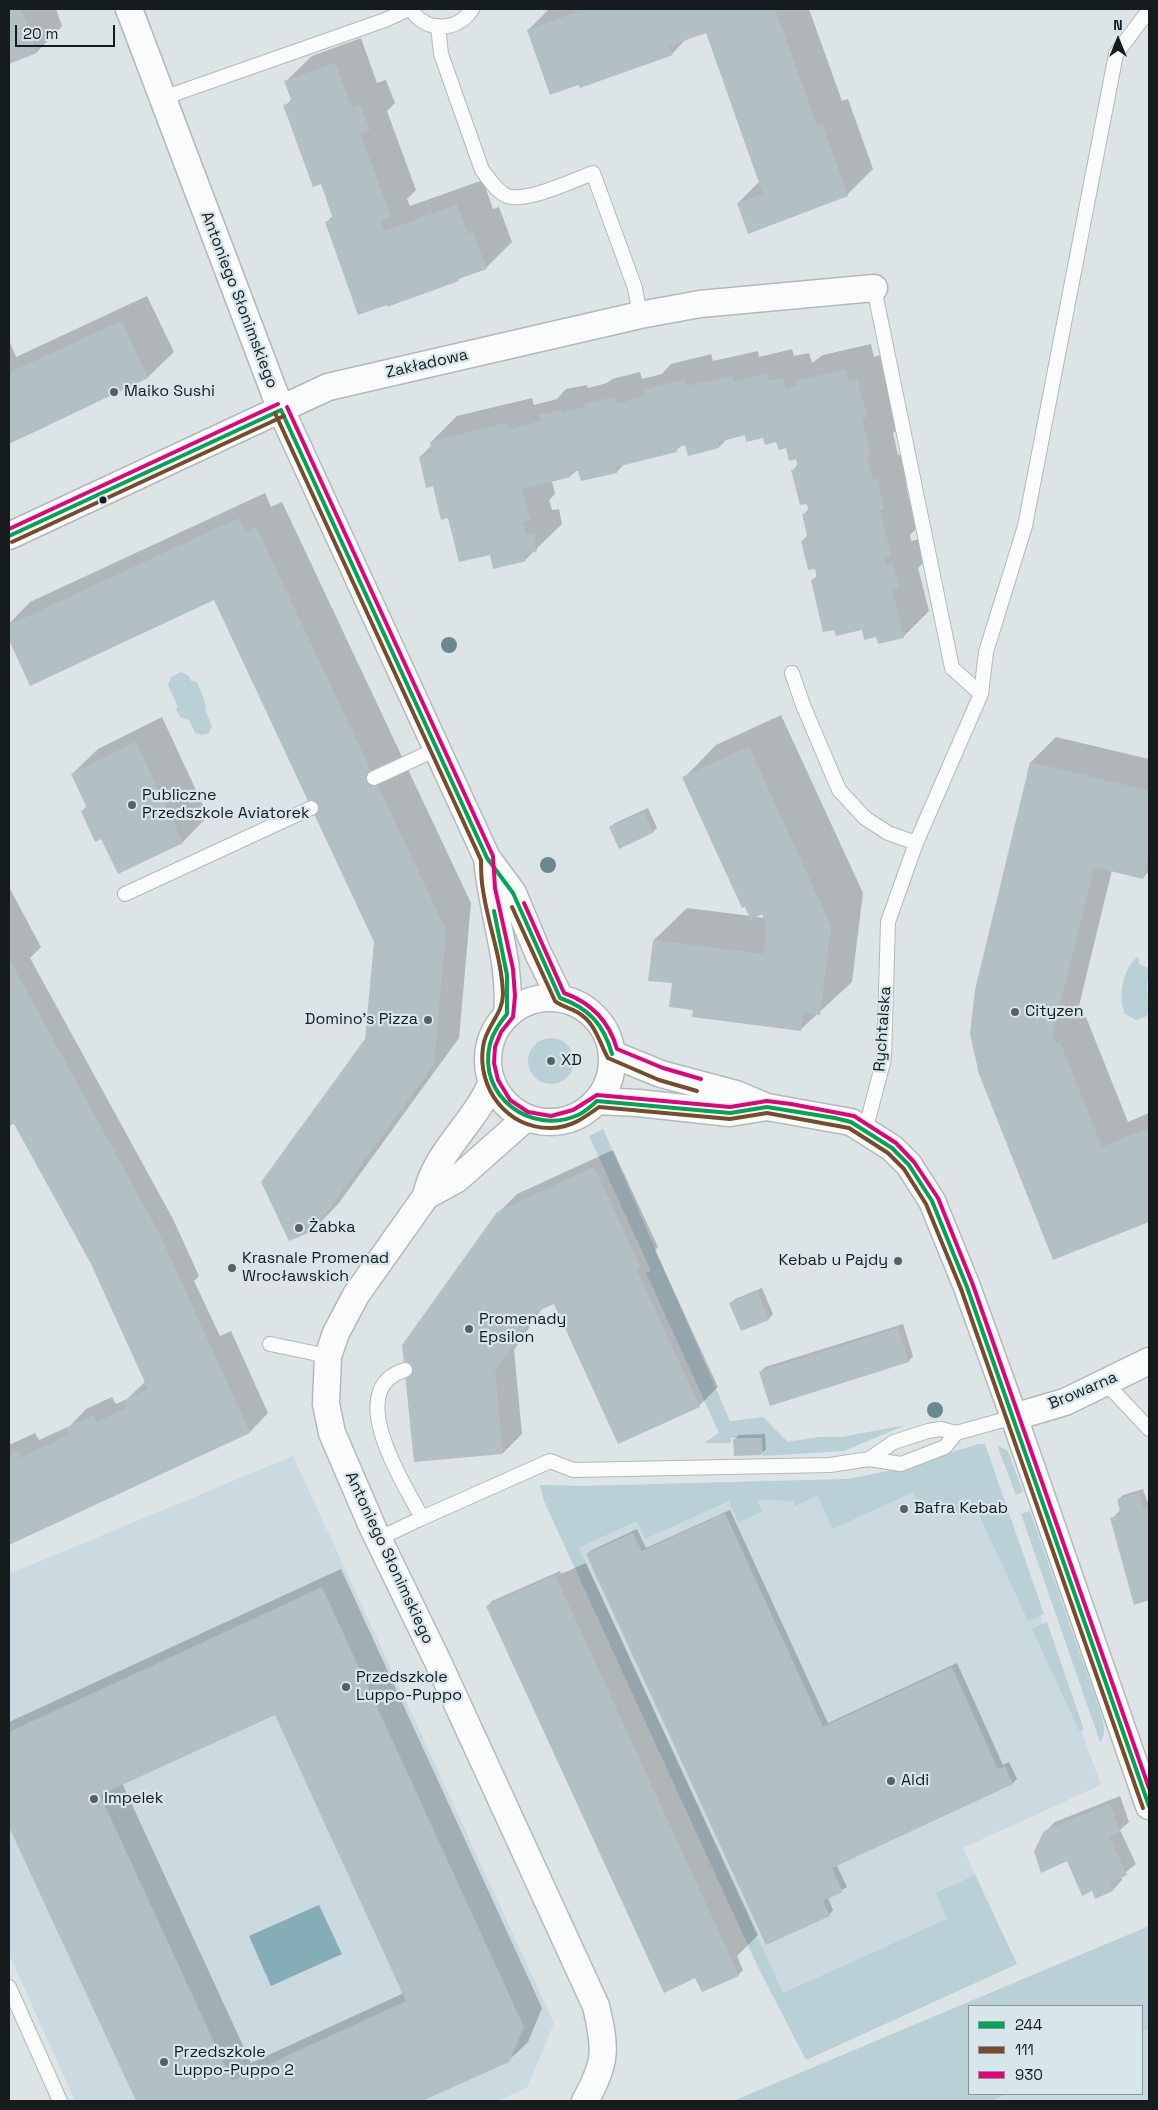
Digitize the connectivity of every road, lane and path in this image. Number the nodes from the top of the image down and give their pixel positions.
1 (129, 9) edge
2 (410, 9) edge
3 (472, 9) edge
4 (1149, 10) edge
5 (438, 26) junction
6 (163, 98) junction
7 (874, 288) joint
8 (640, 314) junction
9 (281, 410) junction
10 (9, 536) edge
11 (792, 673) dead end
12 (981, 694) junction
13 (437, 749) junction
14 (374, 778) dead end
15 (311, 808) dead end
16 (916, 843) junction
17 (487, 858) junction
18 (124, 894) dead end
19 (560, 998) junction
20 (507, 1014) junction
21 (612, 1054) junction
22 (492, 1082) junction
23 (597, 1101) junction
24 (767, 1107) junction
25 (526, 1118) junction
26 (865, 1130) junction
27 (426, 1196) junction
28 (270, 1344) dead end
29 (328, 1356) junction
30 (1149, 1361) edge
31 (404, 1370) dead end
32 (1106, 1384) junction
33 (1014, 1416) junction
34 (1149, 1429) edge
35 (956, 1433) junction
36 (869, 1459) junction
37 (422, 1518) junction
38 (378, 1539) junction
39 (1149, 1806) edge
40 (9, 1987) edge
41 (60, 2101) edge
42 (585, 2101) edge

1 - 6 street, Antoniego Słonimskiego
2 - 5 lane
2 - 6 lane
3 - 5 lane
4 - 12 lane, Rychtalska
5 - 8 lane
6 - 9 street, Antoniego Słonimskiego
7 - 8 street, Zakładowa
7 - 12 lane
8 - 9 street, Zakładowa
9 - 10 street, Zakładowa
9 - 13 street, Antoniego Słonimskiego
11 - 16 lane
12 - 16 lane, Rychtalska
13 - 14 lane
13 - 17 street, Antoniego Słonimskiego
15 - 18 lane
16 - 26 lane, Rychtalska
17 - 19 street, Antoniego Słonimskiego
17 - 20 street, Antoniego Słonimskiego
19 - 20 street
19 - 21 street
20 - 22 street
21 - 23 street
21 - 24 street
22 - 25 street
22 - 27 street, Antoniego Słonimskiego
23 - 24 street
23 - 25 street
24 - 26 street
25 - 27 street, Antoniego Słonimskiego
26 - 33 street
27 - 29 street, Antoniego Słonimskiego
28 - 29 lane
29 - 38 street, Antoniego Słonimskiego
30 - 32 street, Browarna
31 - 37 lane
32 - 33 street, Browarna
32 - 34 lane
33 - 35 lane
33 - 39 street
35 - 36 lane
35 - 36 lane
36 - 37 lane
37 - 38 lane
38 - 42 street, Antoniego Słonimskiego
40 - 41 lane

